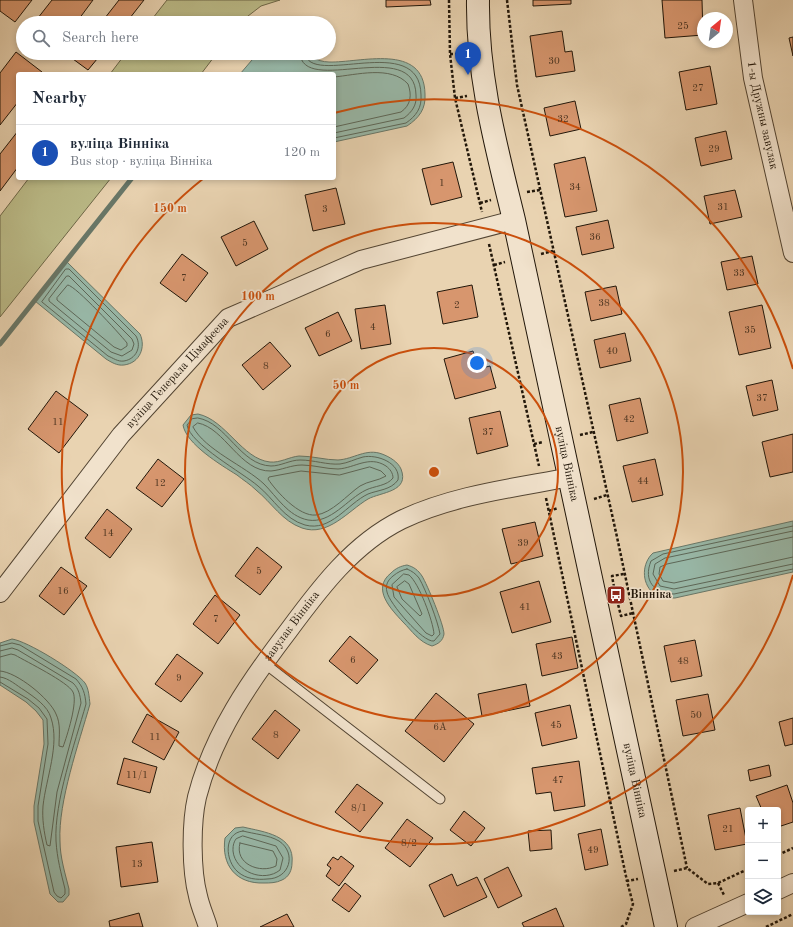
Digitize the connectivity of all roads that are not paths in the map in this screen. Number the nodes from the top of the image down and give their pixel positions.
1 (478, 0) edge
2 (743, 0) edge
3 (514, 220) junction
4 (793, 253) edge
5 (571, 477) junction
6 (0, 593) edge
7 (264, 663) junction
8 (440, 799) dead end
9 (793, 883) edge
10 (781, 889) edge
11 (745, 904) edge
12 (208, 927) edge
13 (666, 927) edge
14 (695, 927) edge

1 - 3 street, вуліца Вінніка
2 - 4 street, 1-ы Дружны завулак
3 - 5 street, вуліца Вінніка
3 - 6 street, вуліца Генерала Цімафеева
5 - 7 street, завулак Вінніка
5 - 13 street, вуліца Вінніка
7 - 8 lane
7 - 12 street, завулак Вінніка
9 - 10 street
11 - 14 street

